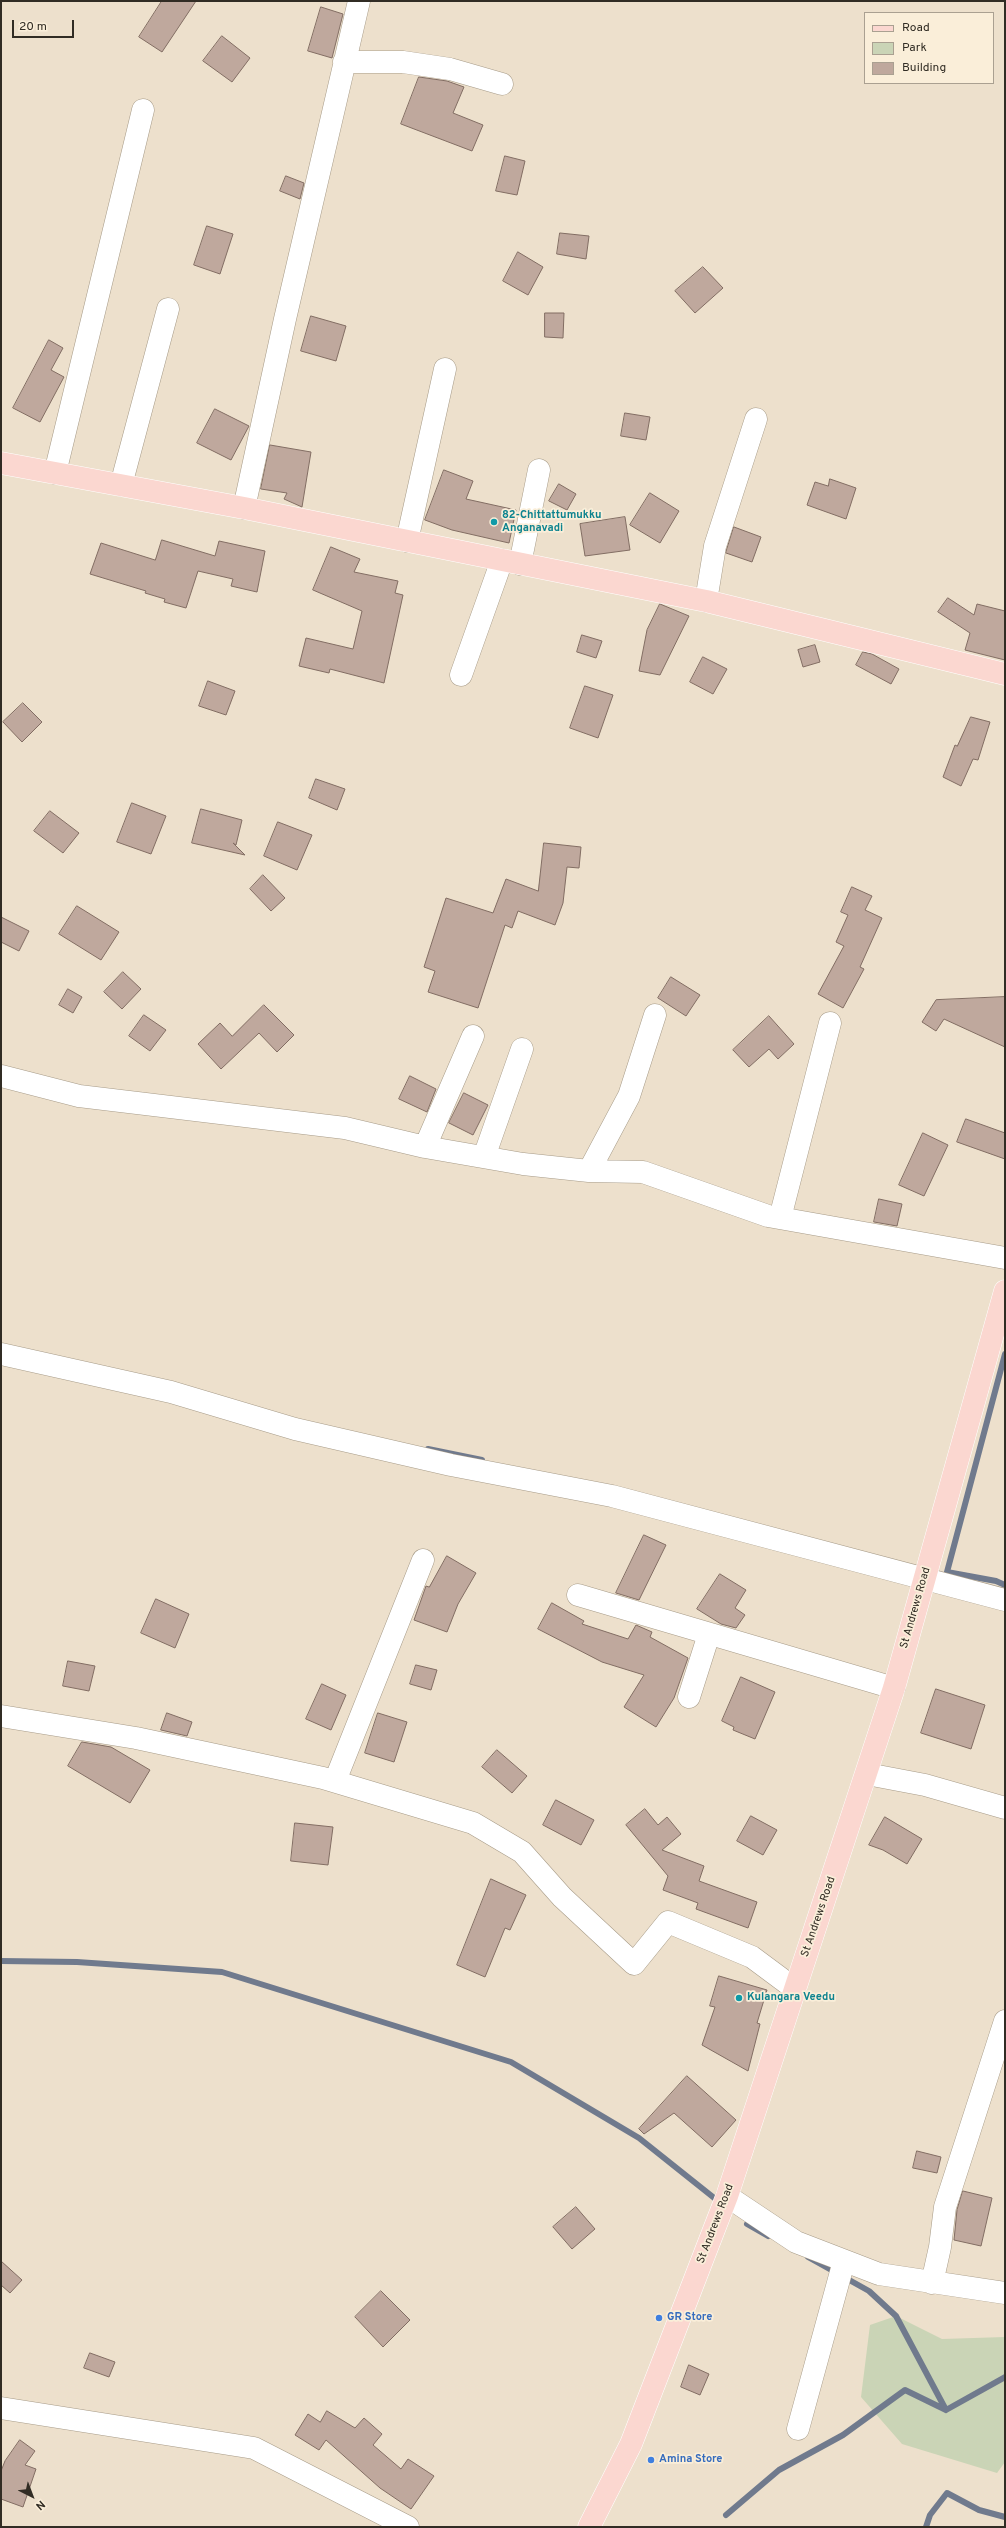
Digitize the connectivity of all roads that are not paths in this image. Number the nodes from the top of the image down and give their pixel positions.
1 (360, 5) edge
2 (344, 62) junction
3 (502, 84) dead end
4 (143, 110) dead end
5 (168, 309) dead end
6 (445, 368) dead end
7 (756, 419) dead end
8 (1, 463) edge
9 (539, 470) dead end
10 (55, 473) junction
11 (121, 485) junction
12 (244, 508) junction
13 (407, 541) junction
14 (511, 562) junction
15 (706, 601) junction
16 (461, 674) dead end
17 (1005, 674) edge
18 (656, 1015) dead end
19 (830, 1023) dead end
20 (473, 1036) dead end
21 (522, 1049) dead end
22 (1, 1076) edge
23 (425, 1147) junction
24 (484, 1157) junction
25 (589, 1171) junction
26 (780, 1218) junction
27 (1005, 1258) edge
28 (1005, 1291) edge
29 (1, 1354) edge
30 (423, 1560) dead end
31 (925, 1578) junction
32 (578, 1595) dead end
33 (1005, 1600) edge
34 (709, 1634) junction
35 (894, 1688) junction
36 (689, 1697) dead end
37 (1, 1716) edge
38 (867, 1774) junction
39 (335, 1781) junction
40 (1005, 1808) edge
41 (795, 1989) junction
42 (1005, 2022) edge
43 (727, 2196) junction
44 (844, 2261) junction
45 (932, 2283) junction
46 (1005, 2293) edge
47 (1, 2408) edge
48 (798, 2429) dead end
49 (408, 2527) edge
50 (589, 2527) edge

1 - 2 street
2 - 3 street
2 - 12 street
4 - 10 street
5 - 11 street
6 - 13 street
7 - 15 street
8 - 10 main road
9 - 14 street
10 - 11 main road
11 - 12 main road
12 - 13 main road
13 - 14 main road
14 - 15 main road
14 - 16 street
15 - 17 main road
18 - 25 street
19 - 26 street
20 - 23 street
21 - 24 street
22 - 23 street
23 - 24 street
24 - 25 street
25 - 26 street
26 - 27 street
28 - 31 main road, St Andrews Road
29 - 31 street
30 - 39 street
31 - 33 street
31 - 35 main road, St Andrews Road
32 - 34 street
34 - 35 street
34 - 36 street
35 - 38 main road, St Andrews Road
37 - 39 street
38 - 40 street
38 - 41 main road, St Andrews Road
39 - 41 street
41 - 43 main road, St Andrews Road
42 - 45 street
43 - 44 street
43 - 50 main road, St Andrews Road
44 - 45 street
44 - 48 street
45 - 46 street
47 - 49 street

